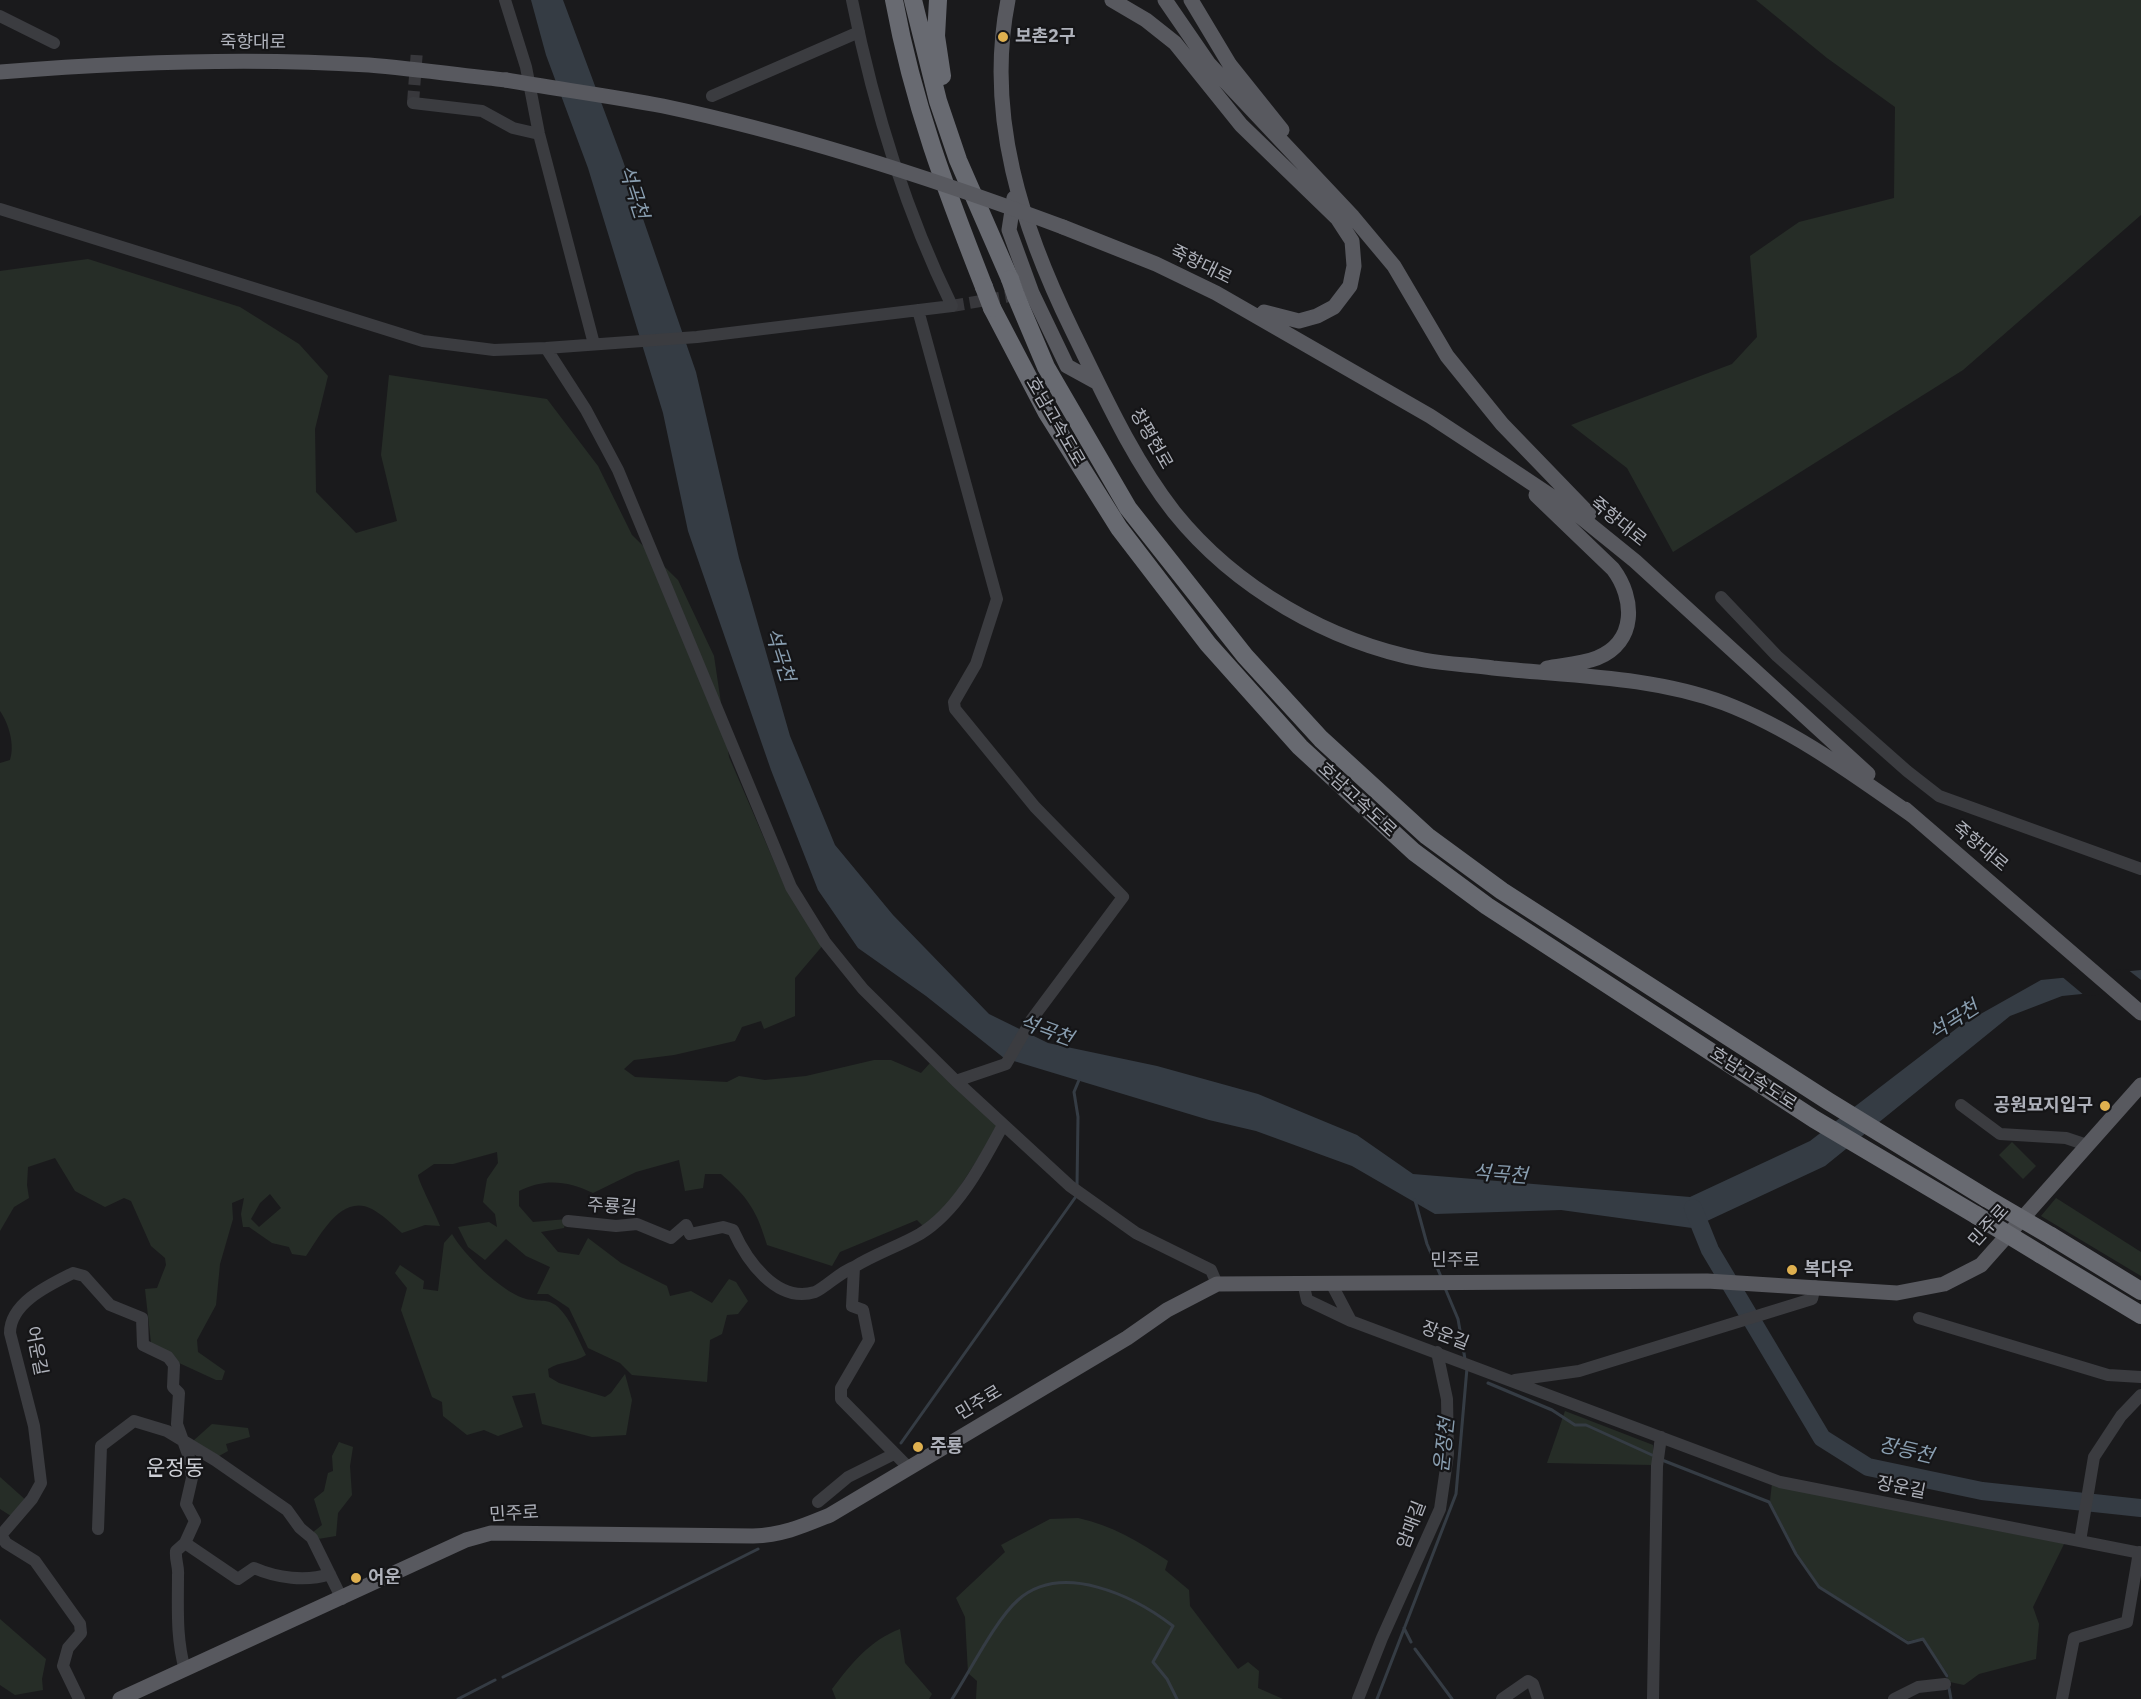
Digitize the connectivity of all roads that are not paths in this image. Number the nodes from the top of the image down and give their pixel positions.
1 (505, 0) edge
2 (852, 0) edge
3 (894, 0) edge
4 (913, 0) edge
5 (938, 0) edge
6 (1008, 0) edge
7 (1112, 0) edge
8 (1165, 0) edge
9 (1191, 0) edge
10 (0, 16) edge
11 (858, 32) junction
12 (54, 43) dead end
13 (0, 72) edge
14 (712, 96) dead end
15 (413, 103) dead end
16 (538, 134) junction
17 (1320, 183) junction
18 (980, 208) junction
19 (0, 209) edge
20 (1216, 293) junction
21 (918, 310) junction
22 (594, 344) junction
23 (546, 348) junction
24 (1500, 462) junction
25 (1635, 561) junction
26 (1721, 597) dead end
27 (1529, 672) junction
28 (1913, 816) junction
29 (2141, 869) edge
30 (2141, 1013) edge
31 (956, 1081) junction
32 (2138, 1090) edge
33 (1961, 1105) dead end
34 (1003, 1125) junction
35 (2087, 1145) junction
36 (568, 1221) dead end
37 (854, 1267) junction
38 (1303, 1282) junction
39 (1331, 1283) junction
40 (1217, 1284) junction
41 (1815, 1286) junction
42 (2141, 1291) edge
43 (2141, 1315) edge
44 (1919, 1317) dead end
45 (1351, 1320) junction
46 (1442, 1355) junction
47 (2141, 1377) edge
48 (1511, 1380) junction
49 (2141, 1395) edge
50 (1661, 1437) junction
51 (181, 1439) junction
52 (894, 1454) junction
53 (908, 1467) junction
54 (818, 1502) dead end
55 (98, 1529) dead end
56 (1, 1534) edge
57 (2080, 1541) junction
58 (185, 1543) junction
59 (2140, 1552) edge
60 (330, 1574) junction
61 (342, 1599) junction
62 (185, 1670) junction
63 (1945, 1684) dead end
64 (79, 1699) edge
65 (120, 1699) edge
66 (1358, 1699) edge
67 (1502, 1699) edge
68 (1538, 1699) edge
69 (1653, 1699) edge
70 (1894, 1699) edge
71 (2062, 1699) edge

1 - 16 street
2 - 11 street
3 - 43 highway, 호남고속도로, bridge
4 - 18 highway, 호남고속도로
5 - 18 highway
6 - 27 main road, 창평현로
7 - 20 main road
8 - 17 main road
9 - 17 main road
10 - 12 street
11 - 14 street
11 - 21 street
13 - 20 main road, 죽향대로, bridge
15 - 16 street
16 - 22 street
17 - 25 main road
18 - 42 highway, 호남고속도로, bridge
19 - 23 street
20 - 24 main road, 죽향대로
21 - 22 street
21 - 31 street
22 - 23 street
23 - 31 street
24 - 25 main road, 죽향대로
24 - 27 main road
25 - 28 main road, 죽향대로
26 - 29 street
27 - 28 main road, 창평현로
28 - 30 main road, 죽향대로
31 - 34 street
32 - 35 main road, 민주로
33 - 35 street
34 - 37 street, 주룡길
34 - 40 street
35 - 41 main road, 민주로
36 - 37 street, 주룡길
37 - 52 street
38 - 39 main road, 민주로
38 - 40 main road, 민주로
38 - 45 street, 장운길
39 - 41 main road, 민주로
39 - 45 street
40 - 53 main road, 민주로
41 - 48 street
44 - 47 street
45 - 46 street, 장운길
46 - 48 street, 장운길
46 - 66 street, 암매길
48 - 50 street, 장운길
49 - 57 street
50 - 57 street, 장운길
50 - 69 street
51 - 55 street
51 - 56 street, 어운길
51 - 58 street
51 - 60 street
52 - 53 street
52 - 54 street
53 - 61 main road, 민주로
56 - 64 street
57 - 59 street, 장운길
58 - 60 street
58 - 62 street
59 - 71 street
60 - 61 street
61 - 62 main road, 민주로
62 - 65 main road, 민주로
63 - 70 street
67 - 68 street

